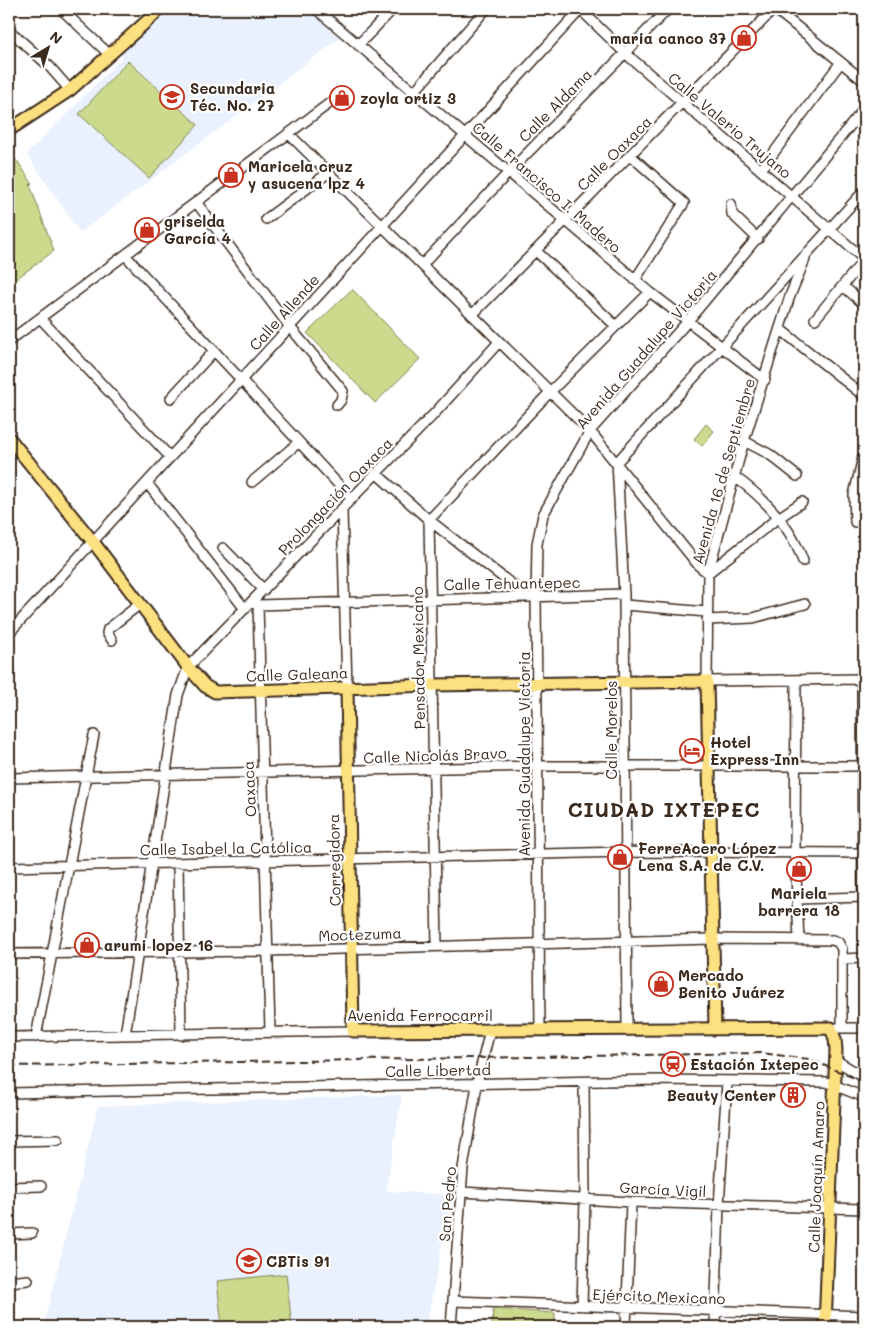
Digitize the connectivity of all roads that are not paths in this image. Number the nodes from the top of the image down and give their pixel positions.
1 (61, 9) edge
2 (316, 9) edge
3 (393, 9) edge
4 (486, 9) edge
5 (581, 9) edge
6 (668, 9) edge
7 (775, 9) edge
8 (156, 10) edge
9 (9, 30) edge
10 (358, 45) junction
11 (625, 53) junction
12 (110, 55) junction
13 (840, 62) junction
14 (864, 81) edge
15 (70, 90) junction
16 (414, 92) junction
17 (342, 94) dead end
18 (682, 103) junction
19 (864, 109) edge
20 (10, 128) edge
21 (289, 134) junction
22 (466, 135) junction
23 (630, 155) junction
24 (761, 170) junction
25 (508, 172) junction
26 (328, 173) junction
27 (864, 191) edge
28 (794, 196) junction
29 (196, 202) junction
30 (731, 204) dead end
31 (266, 219) dead end
32 (566, 221) junction
33 (381, 226) junction
34 (829, 229) junction
35 (758, 239) junction
36 (536, 251) junction
37 (807, 254) junction
38 (125, 255) junction
39 (864, 260) edge
40 (422, 265) junction
41 (635, 280) junction
42 (843, 286) junction
43 (650, 292) junction
44 (864, 304) edge
45 (472, 315) junction
46 (40, 318) junction
47 (815, 319) dead end
48 (688, 321) junction
49 (616, 326) junction
50 (290, 327) junction
51 (780, 329) junction
52 (9, 341) edge
53 (499, 342) junction
54 (722, 346) junction
55 (213, 352) junction
56 (765, 380) junction
57 (240, 381) junction
58 (550, 392) junction
59 (864, 396) edge
60 (170, 398) dead end
61 (337, 405) dead end
62 (590, 431) junction
63 (10, 441) edge
64 (744, 441) junction
65 (298, 443) junction
66 (864, 453) edge
67 (170, 457) junction
68 (617, 462) junction
69 (377, 474) junction
70 (797, 476) dead end
71 (734, 477) junction
72 (252, 482) dead end
73 (147, 483) junction
74 (352, 499) junction
75 (802, 502) dead end
76 (342, 510) junction
77 (778, 518) junction
78 (429, 520) junction
79 (855, 522) dead end
80 (94, 543) junction
81 (223, 548) dead end
82 (803, 561) dead end
83 (708, 573) junction
84 (264, 590) junction
85 (624, 594) junction
86 (532, 597) junction
87 (430, 598) junction
88 (344, 603) junction
89 (140, 604) junction
90 (255, 604) junction
91 (804, 604) dead end
92 (625, 605) junction
93 (245, 609) junction
94 (707, 616) junction
95 (9, 633) edge
96 (112, 640) dead end
97 (188, 667) junction
98 (796, 680) junction
99 (625, 681) junction
100 (708, 681) junction
101 (538, 684) junction
102 (432, 685) junction
103 (347, 688) junction
104 (259, 690) junction
105 (94, 735) dead end
106 (625, 765) junction
107 (539, 766) junction
108 (795, 766) junction
109 (863, 766) edge
110 (709, 767) junction
111 (434, 769) junction
112 (261, 771) junction
113 (348, 771) junction
114 (166, 775) junction
115 (86, 776) junction
116 (9, 778) edge
117 (863, 817) edge
118 (624, 852) junction
119 (539, 853) junction
120 (712, 853) junction
121 (863, 853) edge
122 (795, 854) junction
123 (436, 858) junction
124 (348, 859) junction
125 (266, 860) junction
126 (151, 863) junction
127 (178, 863) junction
128 (67, 866) junction
129 (9, 867) edge
130 (864, 896) edge
131 (797, 899) junction
132 (712, 939) junction
133 (799, 940) junction
134 (832, 940) joint
135 (627, 941) junction
136 (538, 943) junction
137 (437, 946) junction
138 (352, 948) junction
139 (268, 951) junction
140 (51, 953) junction
141 (180, 953) junction
142 (9, 954) edge
143 (138, 954) junction
144 (842, 958) junction
145 (864, 958) edge
146 (628, 1028) junction
147 (715, 1028) junction
148 (836, 1028) junction
149 (864, 1028) edge
150 (490, 1030) junction
151 (540, 1030) junction
152 (270, 1031) junction
153 (353, 1031) junction
154 (181, 1034) junction
155 (125, 1035) junction
156 (36, 1036) junction
157 (9, 1037) edge
158 (835, 1060) junction
159 (864, 1077) edge
160 (584, 1082) junction
161 (727, 1082) junction
162 (479, 1083) junction
163 (834, 1084) junction
164 (9, 1093) edge
165 (864, 1097) edge
166 (9, 1140) edge
167 (58, 1140) dead end
168 (41, 1186) dead end
169 (9, 1187) edge
170 (462, 1192) junction
171 (585, 1199) junction
172 (631, 1202) junction
173 (719, 1205) junction
174 (830, 1208) junction
175 (864, 1209) edge
176 (9, 1234) edge
177 (32, 1234) dead end
178 (28, 1280) dead end
179 (9, 1282) edge
180 (453, 1301) junction
181 (582, 1306) junction
182 (626, 1307) junction
183 (716, 1312) junction
184 (826, 1315) junction
185 (864, 1316) edge
186 (451, 1327) edge
187 (626, 1327) edge
188 (715, 1327) edge
189 (825, 1327) edge

1 - 12 street
2 - 10 street, Calle Francisco I. Madero
3 - 10 street
4 - 16 street
5 - 11 street, Calle Valerio Trujano
5 - 22 street, Calle Allende
6 - 11 street, Calle Aldama
7 - 13 street
7 - 18 street, Calle Oaxaca
8 - 12 main road
9 - 15 street
10 - 16 street, Calle Francisco I. Madero
11 - 18 street, Calle Valerio Trujano
11 - 25 street, Calle Aldama
12 - 15 main road
13 - 14 street
13 - 24 street
15 - 20 main road
16 - 22 street, Calle Francisco I. Madero
17 - 21 street
18 - 23 street, Calle Oaxaca
18 - 24 street, Calle Valerio Trujano
19 - 28 street, Avenida Guadalupe Victoria
21 - 26 street
21 - 29 street
22 - 25 street, Calle Francisco I. Madero
22 - 33 street, Calle Allende
23 - 32 street, Calle Oaxaca
23 - 41 street
24 - 28 street, Calle Valerio Trujano
25 - 32 street, Calle Francisco I. Madero
25 - 40 street, Calle Aldama
26 - 31 street
26 - 33 street
27 - 34 street, Avenida 16 de Septiembre
28 - 34 street, Calle Valerio Trujano
28 - 35 street, Avenida Guadalupe Victoria
29 - 38 street
29 - 50 street
30 - 35 street
32 - 36 street, Calle Oaxaca
32 - 41 street, Calle Francisco I. Madero
33 - 40 street
33 - 50 street, Calle Allende
34 - 37 street, Avenida 16 de Septiembre
34 - 39 street, Calle Valerio Trujano
35 - 48 street, Avenida Guadalupe Victoria
36 - 45 street, Calle Oaxaca
36 - 49 street
37 - 51 street, Avenida 16 de Septiembre
37 - 54 street
38 - 46 street
38 - 55 street
39 - 42 street
40 - 45 street
41 - 43 street, Calle Francisco I. Madero
42 - 44 street
42 - 47 street
43 - 48 street, Calle Francisco I. Madero
43 - 49 street
45 - 53 street
46 - 52 street
46 - 67 street
48 - 54 street, Calle Francisco I. Madero
48 - 62 street, Avenida Guadalupe Victoria
49 - 58 street
50 - 57 street, Calle Allende
50 - 61 street
51 - 56 street, Avenida 16 de Septiembre
51 - 59 street
53 - 58 street
53 - 69 street, Prolongación Oaxaca
54 - 56 street, Calle Francisco I. Madero
54 - 68 street
55 - 57 street
55 - 60 street
56 - 64 street, Avenida 16 de Septiembre
57 - 65 street
57 - 67 street, Calle Allende
58 - 62 street
58 - 78 street
62 - 68 street
62 - 86 street, Avenida Guadalupe Victoria
63 - 80 main road, Calle Galeana
64 - 70 street
64 - 71 street, Avenida 16 de Septiembre
65 - 72 street
65 - 74 street
66 - 79 street
67 - 73 street, Calle Allende
68 - 83 street
68 - 85 street, Calle Morelos
69 - 74 street, Prolongación Oaxaca
69 - 78 street
71 - 77 street
71 - 83 street, Avenida 16 de Septiembre
73 - 80 street, Calle Allende
73 - 93 street
74 - 76 street, Prolongación Oaxaca
75 - 77 street
76 - 84 street, Prolongación Oaxaca
76 - 88 street
77 - 82 street
77 - 83 street
78 - 86 street
78 - 87 street, Pensador Mexicano
80 - 89 main road, Calle Galeana
80 - 95 street, Calle Allende
81 - 84 street
83 - 94 street, Avenida 16 de Septiembre
84 - 90 street, Prolongación Oaxaca
85 - 86 street, Calle Tehuantepec
85 - 92 street, Calle Morelos
86 - 87 street, Calle Tehuantepec
86 - 101 street, Avenida Guadalupe Victoria
87 - 88 street, Calle Tehuantepec
87 - 102 street, Pensador Mexicano
88 - 90 street, Calle Tehuantepec
88 - 103 street
89 - 96 street
89 - 97 main road, Calle Galeana
90 - 93 street, Prolongación Oaxaca
90 - 104 street, Oaxaca
91 - 94 street
92 - 94 street
92 - 99 street, Calle Morelos
93 - 97 street, Prolongación Oaxaca
94 - 100 street, Avenida 16 de Septiembre
97 - 104 main road, Calle Galeana
97 - 114 street
98 - 100 street
98 - 108 street
98 - 109 street
99 - 100 main road, Calle Galeana
99 - 101 main road, Calle Galeana
99 - 106 street, Calle Morelos
100 - 110 main road, Avenida 16 de Septiembre
101 - 102 main road, Calle Galeana
101 - 107 street, Avenida Guadalupe Victoria
102 - 103 main road, Calle Galeana
102 - 111 street, Pensador Mexicano
103 - 104 main road, Calle Galeana
103 - 113 main road, Corregidora
104 - 112 street, Oaxaca
105 - 115 street
106 - 107 street, Calle Nicolás Bravo
106 - 110 street, Calle Nicolás Bravo
106 - 118 street, Calle Morelos
107 - 111 street, Calle Nicolás Bravo
107 - 119 street, Avenida Guadalupe Victoria
108 - 109 street, Calle Nicolás Bravo
108 - 110 street, Calle Nicolás Bravo
108 - 122 street
109 - 117 street
110 - 120 main road, Avenida 16 de Septiembre
111 - 113 street, Calle Nicolás Bravo
111 - 123 street, Pensador Mexicano
112 - 113 street, Calle Nicolás Bravo
112 - 114 street, Calle Nicolás Bravo
112 - 125 street, Oaxaca
113 - 124 main road, Corregidora
114 - 115 street, Calle Nicolás Bravo
114 - 126 street
115 - 116 street, Calle Nicolás Bravo
115 - 128 street
117 - 121 street
118 - 119 street, Calle Isabel la Católica
118 - 120 street, Calle Isabel la Católica
118 - 135 street, Calle Morelos
119 - 123 street, Calle Isabel la Católica
119 - 136 street, Avenida Guadalupe Victoria
120 - 122 street, Calle Isabel la Católica
120 - 132 main road, Avenida 16 de Septiembre
121 - 122 street, Calle Isabel la Católica
121 - 130 street
122 - 131 street
123 - 124 street, Calle Isabel la Católica
123 - 137 street, Pensador Mexicano
124 - 125 street, Calle Isabel la Católica
124 - 138 main road, Corregidora
125 - 127 street, Calle Isabel la Católica
125 - 139 street, Oaxaca
126 - 127 street, Calle Isabel la Católica
126 - 128 street, Calle Isabel la Católica
126 - 143 street
127 - 141 street
128 - 129 street, Calle Isabel la Católica
128 - 140 street
130 - 131 street
131 - 133 street
132 - 133 street, Moctezuma
132 - 135 street, Moctezuma
132 - 147 main road, Avenida 16 de Septiembre
133 - 134 street, Moctezuma
134 - 144 street, Calle Joaquín Amaro
135 - 136 street, Moctezuma
135 - 146 street, Calle Morelos
136 - 137 street, Moctezuma
136 - 151 street, Avenida Guadalupe Victoria
137 - 138 street, Moctezuma
138 - 139 street, Moctezuma
138 - 153 main road, Corregidora
139 - 141 street, Moctezuma
139 - 152 street, Oaxaca
140 - 142 street, Moctezuma
140 - 143 street, Moctezuma
140 - 156 street
141 - 143 street, Moctezuma
141 - 154 street
143 - 155 street
144 - 145 street
144 - 148 street, Calle Joaquín Amaro
146 - 147 main road, Avenida Ferrocarril
146 - 151 main road, Avenida Ferrocarril
147 - 148 main road, Avenida Ferrocarril
148 - 149 street
148 - 158 main road, Calle Joaquín Amaro
150 - 151 main road, Avenida Ferrocarril
150 - 153 main road, Avenida Ferrocarril
150 - 162 street, San Pedro
152 - 153 street, Avenida Ferrocarril
152 - 154 street, Avenida Ferrocarril
154 - 155 street, Avenida Ferrocarril
155 - 156 street, Avenida Ferrocarril
156 - 157 street, Avenida Ferrocarril
158 - 159 street
158 - 163 main road, Calle Joaquín Amaro
160 - 161 street, Calle Libertad
160 - 162 street, Calle Libertad
160 - 171 street
161 - 163 street, Calle Libertad
161 - 173 street
162 - 164 street, Calle Libertad
162 - 170 street, San Pedro
163 - 165 street, Calle Libertad
163 - 174 main road, Calle Joaquín Amaro
166 - 167 street
168 - 169 street
170 - 171 street, García Vigil
170 - 180 street, San Pedro
171 - 172 street, García Vigil
171 - 181 street
172 - 173 street, García Vigil
172 - 182 street
173 - 174 street, García Vigil
173 - 183 street
174 - 175 street, García Vigil
174 - 184 main road, Calle Joaquín Amaro
176 - 177 street
178 - 179 street
180 - 181 street, Ejército Mexicano
180 - 186 street, San Pedro
181 - 182 street, Ejército Mexicano
182 - 183 street, Ejército Mexicano
182 - 187 street
183 - 184 street, Ejército Mexicano
183 - 188 street
184 - 185 street, Ejército Mexicano
184 - 189 main road, Calle Joaquín Amaro

